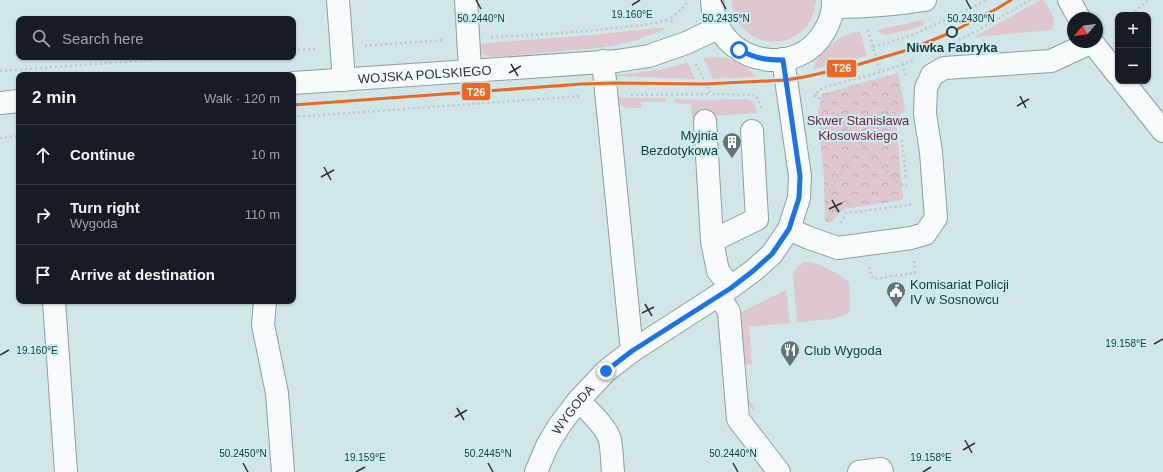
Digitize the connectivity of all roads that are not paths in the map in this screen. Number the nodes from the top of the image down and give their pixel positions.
1 (338, 0) edge
2 (466, 0) edge
3 (712, 0) edge
4 (925, 0) edge
5 (1069, 0) edge
6 (905, 2) edge
7 (833, 4) edge
8 (1076, 12) edge
9 (718, 28) junction
10 (1079, 48) edge
11 (1097, 48) edge
12 (783, 60) junction
13 (603, 61) junction
14 (470, 70) junction
15 (1115, 71) edge
16 (344, 80) junction
17 (296, 83) edge
18 (1125, 84) edge
19 (16, 101) edge
20 (0, 103) edge
21 (705, 122) dead end
22 (758, 123) road end
23 (1163, 131) edge
24 (789, 229) junction
25 (712, 241) junction
26 (725, 291) junction
27 (54, 304) edge
28 (265, 304) edge
29 (632, 351) junction
30 (578, 402) junction
31 (66, 472) edge
32 (282, 472) edge
33 (536, 472) edge
34 (613, 472) edge
35 (779, 472) edge
36 (859, 472) edge
37 (882, 472) edge

1 - 16 street
2 - 14 street
3 - 9 street
4 - 6 street
5 - 8 street
6 - 7 street
7 - 12 street
9 - 12 street
9 - 13 street, WOJSKA POLSKIEGO
10 - 24 street
11 - 15 street
12 - 24 street, WYGODA
13 - 14 street, WOJSKA POLSKIEGO
13 - 29 street
14 - 16 street, WOJSKA POLSKIEGO
16 - 17 street, WOJSKA POLSKIEGO
18 - 23 street
19 - 20 street
21 - 25 street
22 - 25 street
24 - 26 street, WYGODA
25 - 26 street
26 - 29 street, WYGODA
26 - 35 street
27 - 31 street
28 - 32 street
29 - 30 street, WYGODA
30 - 33 street, WYGODA
30 - 34 street
36 - 37 street

